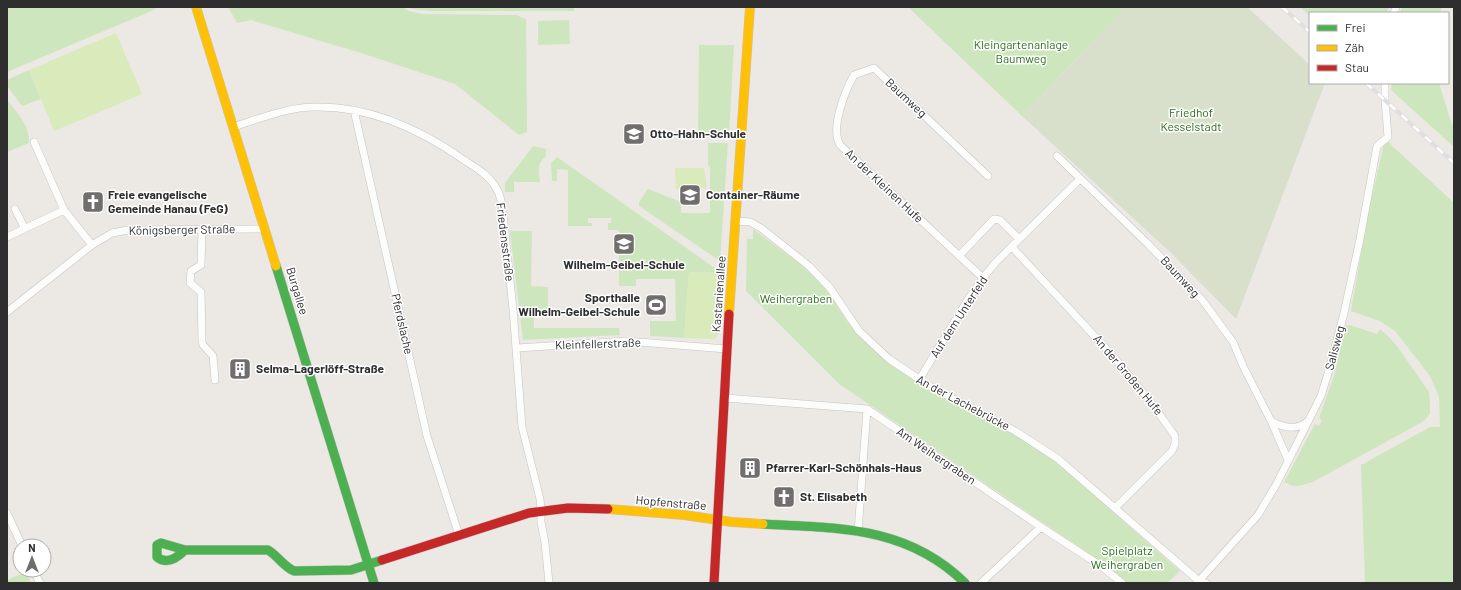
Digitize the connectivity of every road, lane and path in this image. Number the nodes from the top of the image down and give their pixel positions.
1 (196, 7) edge
2 (750, 7) edge
3 (854, 75) joint
4 (1385, 84) edge
5 (354, 110) junction
6 (233, 127) junction
7 (34, 142) dead end
8 (1057, 156) dead end
9 (988, 176) dead end
10 (1080, 179) junction
11 (15, 209) dead end
12 (64, 210) junction
13 (736, 221) junction
14 (7, 228) edge
15 (24, 229) junction
16 (264, 229) junction
17 (202, 230) junction
18 (15, 234) junction
19 (7, 237) edge
20 (1019, 239) junction
21 (92, 245) junction
22 (1012, 247) junction
23 (959, 256) junction
24 (983, 278) junction
25 (7, 312) edge
26 (517, 348) junction
27 (728, 349) junction
28 (215, 380) dead end
29 (919, 380) junction
30 (725, 398) junction
31 (867, 409) junction
32 (1309, 419) junction
33 (1271, 422) junction
34 (1288, 460) junction
35 (1115, 508) junction
36 (541, 510) junction
37 (7, 513) edge
38 (718, 520) junction
39 (1041, 527) junction
40 (858, 532) junction
41 (459, 535) junction
42 (18, 538) edge
43 (185, 550) dead end
44 (368, 565) junction
45 (1201, 582) edge
46 (374, 583) edge
47 (549, 583) edge
48 (714, 583) edge
49 (966, 583) edge
50 (981, 583) edge
51 (1122, 583) edge

1 - 6 street, Burgallee
2 - 13 street, Kastanienallee
3 - 9 street, Baumweg
3 - 23 street, An der Kleinen Hufe
4 - 32 street, Salisweg
5 - 6 street, Friedensstraße
5 - 26 street, Friedensstraße
5 - 41 street, Pferdslache
6 - 16 street, Burgallee
7 - 12 street
8 - 10 street, Baumweg
10 - 20 street, Auf dem Unterfeld
10 - 33 street, Baumweg
11 - 15 street
12 - 15 street
12 - 21 street
13 - 27 street, Kastanienallee
13 - 29 street, An der Lachebrücke
14 - 18 street
15 - 18 street
16 - 17 street, Königsberger Straße
16 - 44 street, Burgallee
17 - 21 street, Königsberger Straße
17 - 28 street
18 - 19 street
20 - 22 street, Auf dem Unterfeld
20 - 23 street
21 - 25 street, Königsberger Straße
22 - 24 street, Auf dem Unterfeld
22 - 35 street, An der Großen Hufe
23 - 24 street, An der Kleinen Hufe
24 - 29 street, Auf dem Unterfeld
26 - 27 street, Kleinfellerstraße
26 - 36 street, Friedensstraße
27 - 30 street, Kastanienallee
29 - 35 street, An der Lachebrücke
30 - 31 street, Am Weihergraben
30 - 38 street, Kastanienallee
31 - 39 street, Am Weihergraben
31 - 40 street
32 - 33 street
32 - 34 street, Salisweg
33 - 34 street, Baumweg
34 - 45 street, Salisweg
35 - 45 street, An der Lachebrücke
36 - 38 street, Hopfenstraße
36 - 41 street, Hopfenstraße
36 - 47 street, Friedensstraße
37 - 42 street
38 - 40 street, Hopfenstraße
38 - 48 street, Kastanienallee
39 - 50 street
39 - 51 street, Am Weihergraben
40 - 49 street, Hopfenstraße
41 - 44 street, Hopfenstraße
43 - 44 street, Hopfenstraße
44 - 46 street, Burgallee

